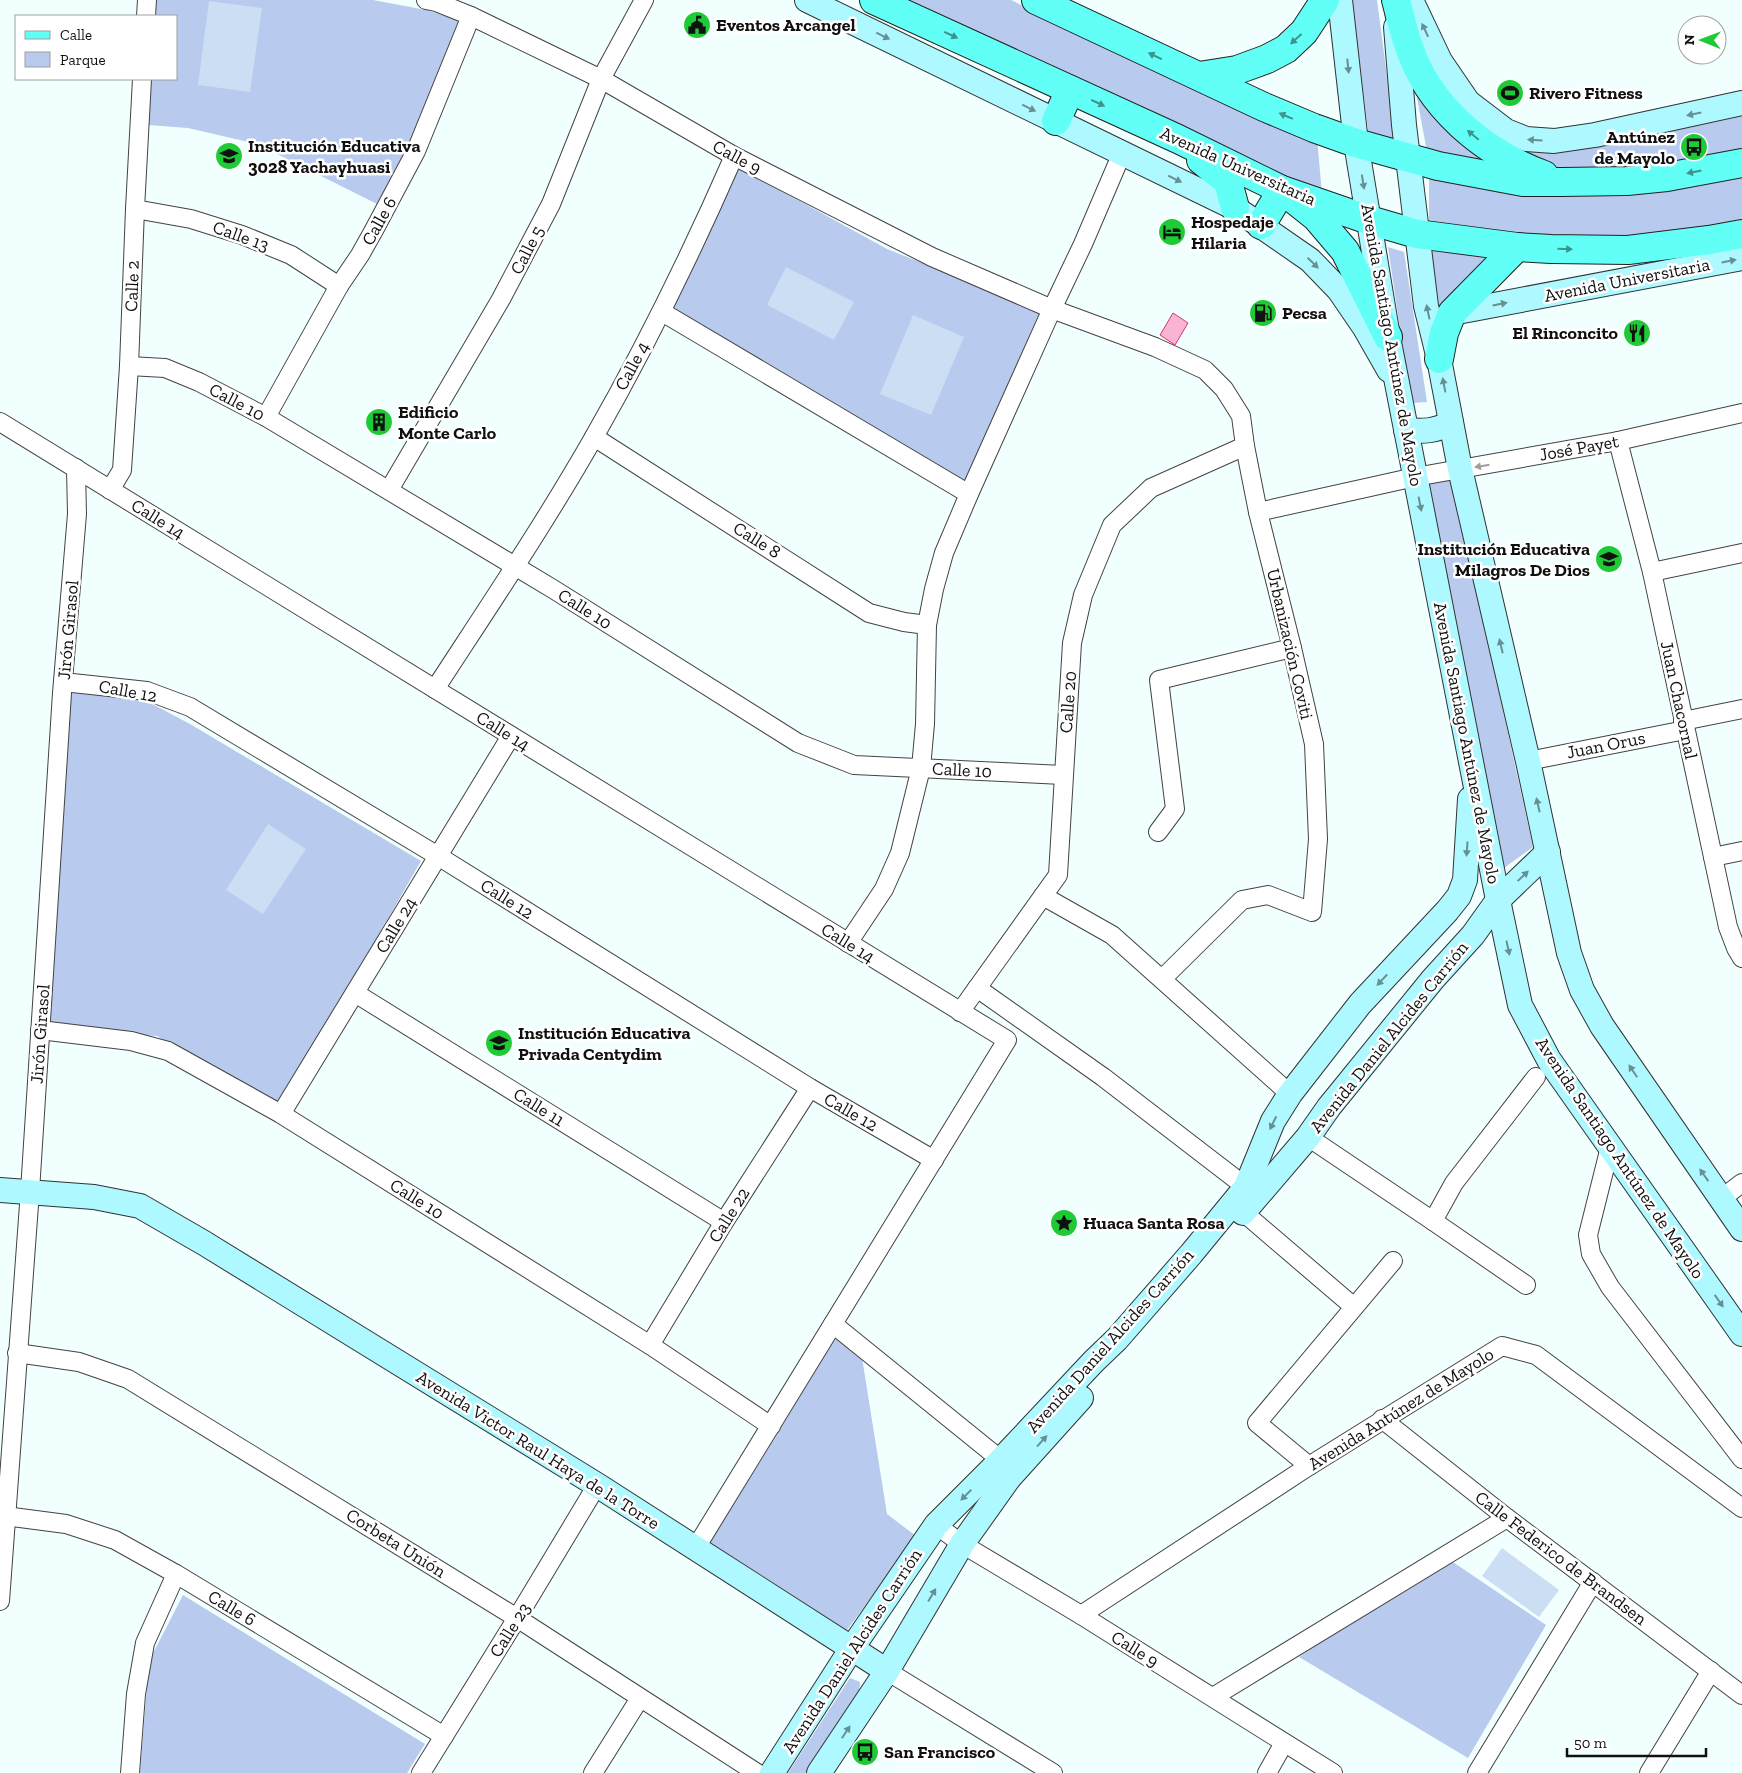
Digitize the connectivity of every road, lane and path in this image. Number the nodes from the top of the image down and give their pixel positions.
1 (147, 0) edge
2 (426, 0) edge
3 (644, 0) edge
4 (807, 0) edge
5 (874, 0) edge
6 (1036, 0) edge
7 (1325, 0) edge
8 (1340, 0) edge
9 (1395, 0) edge
10 (1411, 0) edge
11 (146, 15) edge
12 (471, 16) junction
13 (1199, 76) junction
14 (601, 79) junction
15 (142, 80) edge
16 (1070, 90) junction
17 (1742, 104) edge
18 (1056, 121) junction
19 (1178, 139) junction
20 (1356, 143) junction
21 (1122, 153) junction
22 (734, 156) junction
23 (1408, 158) junction
24 (1742, 163) edge
25 (1562, 182) junction
26 (1282, 190) junction
27 (1235, 208) junction
28 (135, 209) junction
29 (1369, 220) junction
30 (1261, 225) junction
31 (1417, 234) junction
32 (1742, 234) edge
33 (1517, 247) junction
34 (1742, 258) edge
35 (339, 286) junction
36 (1052, 309) junction
37 (662, 312) junction
38 (1452, 313) junction
39 (1388, 337) junction
40 (1439, 360) junction
41 (130, 366) junction
42 (1397, 385) junction
43 (1742, 413) edge
44 (266, 417) junction
45 (0, 422) edge
46 (1451, 423) junction
47 (1406, 430) junction
48 (594, 437) junction
49 (1618, 441) junction
50 (1245, 446) junction
51 (76, 468) junction
52 (1460, 469) junction
53 (1415, 477) junction
54 (110, 490) junction
55 (389, 490) junction
56 (969, 494) junction
57 (1258, 512) junction
58 (1742, 553) edge
59 (515, 566) junction
60 (1652, 572) junction
61 (927, 624) junction
62 (1292, 648) junction
63 (63, 682) junction
64 (435, 689) junction
65 (1742, 709) edge
66 (1684, 726) junction
67 (511, 736) junction
68 (1528, 761) junction
69 (1472, 765) junction
70 (921, 768) junction
71 (1063, 776) junction
72 (1158, 832) dead end
73 (1742, 850) edge
74 (1548, 852) junction
75 (438, 856) junction
76 (1713, 856) junction
77 (1043, 896) junction
78 (1498, 900) junction
79 (848, 943) junction
80 (1742, 958) edge
81 (1162, 979) junction
82 (977, 988) junction
83 (355, 993) junction
84 (960, 1012) junction
85 (40, 1030) junction
86 (1536, 1076) dead end
87 (810, 1088) junction
88 (1290, 1094) junction
89 (281, 1114) junction
90 (1308, 1137) junction
91 (1610, 1147) junction
92 (934, 1160) junction
93 (1742, 1183) edge
94 (1246, 1187) junction
95 (0, 1190) edge
96 (30, 1191) junction
97 (1721, 1199) junction
98 (1243, 1212) junction
99 (1433, 1220) junction
100 (724, 1222) junction
101 (1742, 1229) edge
102 (1393, 1261) dead end
103 (1526, 1285) dead end
104 (1354, 1307) junction
105 (833, 1324) junction
106 (1742, 1334) edge
107 (650, 1344) junction
108 (17, 1353) junction
109 (1382, 1419) junction
110 (771, 1426) junction
111 (1742, 1459) edge
112 (1001, 1460) junction
113 (1309, 1466) junction
114 (597, 1486) junction
115 (1742, 1508) edge
116 (5, 1516) junction
117 (1507, 1518) junction
118 (936, 1525) junction
119 (962, 1544) junction
120 (695, 1549) junction
121 (176, 1574) junction
122 (1593, 1582) junction
123 (0, 1601) edge
124 (1081, 1615) junction
125 (518, 1618) junction
126 (852, 1648) junction
127 (887, 1671) junction
128 (1711, 1671) junction
129 (1742, 1695) edge
130 (1213, 1697) junction
131 (640, 1698) junction
132 (444, 1736) junction
133 (1284, 1743) junction
134 (130, 1773) edge
135 (421, 1773) edge
136 (593, 1773) edge
137 (757, 1773) edge
138 (772, 1773) edge
139 (819, 1773) edge
140 (1053, 1773) edge
141 (1267, 1773) edge
142 (1333, 1773) edge
143 (1477, 1773) edge
144 (1649, 1773) edge

1 - 11 street
2 - 12 street, Calle 9
3 - 14 street, Calle 5
4 -> 18 street, Avenida Universitaria
5 -> 16 main road, Avenida Universitaria
13 -> 6 main road
7 -> 13 main road
8 -> 20 street, Avenida Santiago Antúnez de Mayolo
9 - 23 street
25 -> 9 main road
17 -> 10 street
12 - 14 street, Calle 9
12 - 35 street, Calle 6
20 -> 13 main road
14 - 22 street, Calle 9
14 - 55 street, Calle 5
15 - 28 street, Calle 2
16 - 18 main road
16 -> 19 main road, Avenida Universitaria
18 - 21 street, Avenida Universitaria
19 - 26 main road, Avenida Universitaria
19 - 27 main road
20 - 23 main road
20 -> 29 street, Avenida Santiago Antúnez de Mayolo
21 -> 27 street, Avenida Universitaria
21 - 36 street
22 - 36 street, Calle 9
22 - 37 street, Calle 4
23 - 25 main road
23 - 31 street
24 -> 25 main road
26 - 29 main road, Avenida Universitaria
26 - 30 main road
26 - 39 main road
27 - 30 street, Avenida Universitaria
28 - 35 street, Calle 13
28 - 41 street, Calle 2
29 - 31 main road, Avenida Universitaria
29 - 39 street, Avenida Santiago Antúnez de Mayolo
30 -> 42 street, Avenida Universitaria
31 - 33 main road, Avenida Universitaria
40 -> 31 street
33 -> 32 main road, Avenida Universitaria
33 - 38 main road
38 -> 34 street, Avenida Universitaria
35 - 44 street, Calle 6
36 - 50 street, Urbanización Coviti
36 - 56 street
37 - 48 street, Calle 4
37 - 56 street
38 - 40 main road
39 - 42 street, Avenida Santiago Antúnez de Mayolo
46 -> 40 street
41 - 44 street, Calle 10
41 - 54 street, Calle 2
42 - 47 street, Avenida Santiago Antúnez de Mayolo
43 - 49 street, José Payet
44 - 55 street, Calle 10
45 - 51 street, Calle 14
46 - 47 street
46 - 52 street
47 - 53 street, Avenida Santiago Antúnez de Mayolo
48 - 59 street, Calle 4
48 - 61 street, Calle 8
49 -> 52 street, José Payet
49 - 60 street, Juan Chacornal
50 - 57 street, Urbanización Coviti
50 - 71 street, Calle 20
51 - 54 street, Calle 14
51 - 63 street, Jirón Girasol
52 - 53 street, José Payet
68 -> 52 street
53 - 57 street, José Payet
53 -> 69 street, Avenida Santiago Antúnez de Mayolo
54 - 64 street, Calle 14
55 - 59 street, Calle 10
56 - 61 street
57 - 62 street, Urbanización Coviti
58 - 60 street
59 - 64 street
59 - 70 street, Calle 10
60 - 66 street, Juan Chacornal
61 - 70 street
62 - 72 street
62 - 81 street, Urbanización Coviti
63 - 75 street, Calle 12
63 - 85 street, Jirón Girasol
64 - 67 street, Calle 14
65 - 66 street, Juan Orus
66 - 68 street, Juan Orus
66 - 76 street, Juan Chacornal
67 - 75 street, Calle 24
67 - 79 street, Calle 14
74 -> 68 street
69 - 78 street, Avenida Santiago Antúnez de Mayolo
69 -> 88 street, Avenida Daniel Alcides Carrión
70 - 71 street, Calle 10
70 - 79 street
71 - 77 street, Calle 20
73 - 76 street
78 -> 74 street, Avenida Daniel Alcides Carrión
97 -> 74 street
75 - 83 street, Calle 24
75 - 87 street, Calle 12
76 - 80 street, Juan Chacornal
77 - 81 street
77 - 82 street, Calle 20
78 - 90 street, Avenida Daniel Alcides Carrión
78 -> 91 street, Avenida Santiago Antúnez de Mayolo
79 - 84 street, Calle 14
81 - 88 street
82 - 84 street, Calle 20
82 - 94 street
83 - 89 street, Calle 24
83 - 100 street, Calle 11
84 - 92 street, Calle 14
85 - 89 street, Calle 10
85 - 96 street, Jirón Girasol
86 - 99 street
87 - 92 street, Calle 12
87 - 100 street, Calle 22
88 -> 94 street, Avenida Daniel Alcides Carrión
89 - 107 street, Calle 10
90 - 98 street, Avenida Daniel Alcides Carrión
90 - 99 street
91 -> 106 street, Avenida Santiago Antúnez de Mayolo
91 - 111 street
92 - 105 street
93 - 97 street
94 - 112 street, Avenida Daniel Alcides Carrión
95 - 96 street, Avenida Victor Raul Haya de la Torre
96 - 108 street, Jirón Girasol
96 - 114 street, Avenida Victor Raul Haya de la Torre
97 - 101 street
98 - 104 street
119 -> 98 street, Avenida Daniel Alcides Carrión
99 - 103 street
100 - 107 street, Calle 22
102 - 104 street
104 - 113 street
105 - 110 street
105 - 112 street
107 - 110 street, Calle 10
108 - 116 street, Jirón Girasol
108 - 125 street, Corbeta Unión
109 - 113 street, Avenida Antúnez de Mayolo
109 - 115 street, Avenida Antúnez de Mayolo
109 - 117 street, Calle Federico de Brandsen
110 - 120 street
112 -> 118 street, Avenida Daniel Alcides Carrión
113 - 124 street, Avenida Antúnez de Mayolo
114 - 120 street, Avenida Victor Raul Haya de la Torre
114 - 125 street, Calle 23
116 - 121 street, Calle 6
116 - 123 street, Jirón Girasol
117 - 122 street, Calle Federico de Brandsen
117 - 130 street
118 - 119 street, Calle 9
118 - 126 street, Avenida Daniel Alcides Carrión
119 - 124 street, Calle 9
127 -> 119 street, Avenida Daniel Alcides Carrión
120 - 126 street, Avenida Victor Raul Haya de la Torre
121 - 132 street, Calle 6
121 - 134 street
122 - 128 street, Calle Federico de Brandsen
122 - 143 street
124 - 130 street, Calle 9
125 - 131 street, Corbeta Unión
125 - 132 street, Calle 23
126 - 127 street, Avenida Victor Raul Haya de la Torre
126 - 138 street, Avenida Daniel Alcides Carrión
139 -> 127 street, Avenida Daniel Alcides Carrión
127 - 140 street, Avenida Victor Raul Haya de la Torre
128 - 129 street, Calle Federico de Brandsen
128 - 144 street
130 - 133 street, Calle 9
131 - 136 street
131 - 137 street, Corbeta Unión
132 - 135 street, Calle 23
133 - 141 street
133 - 142 street, Calle 9

